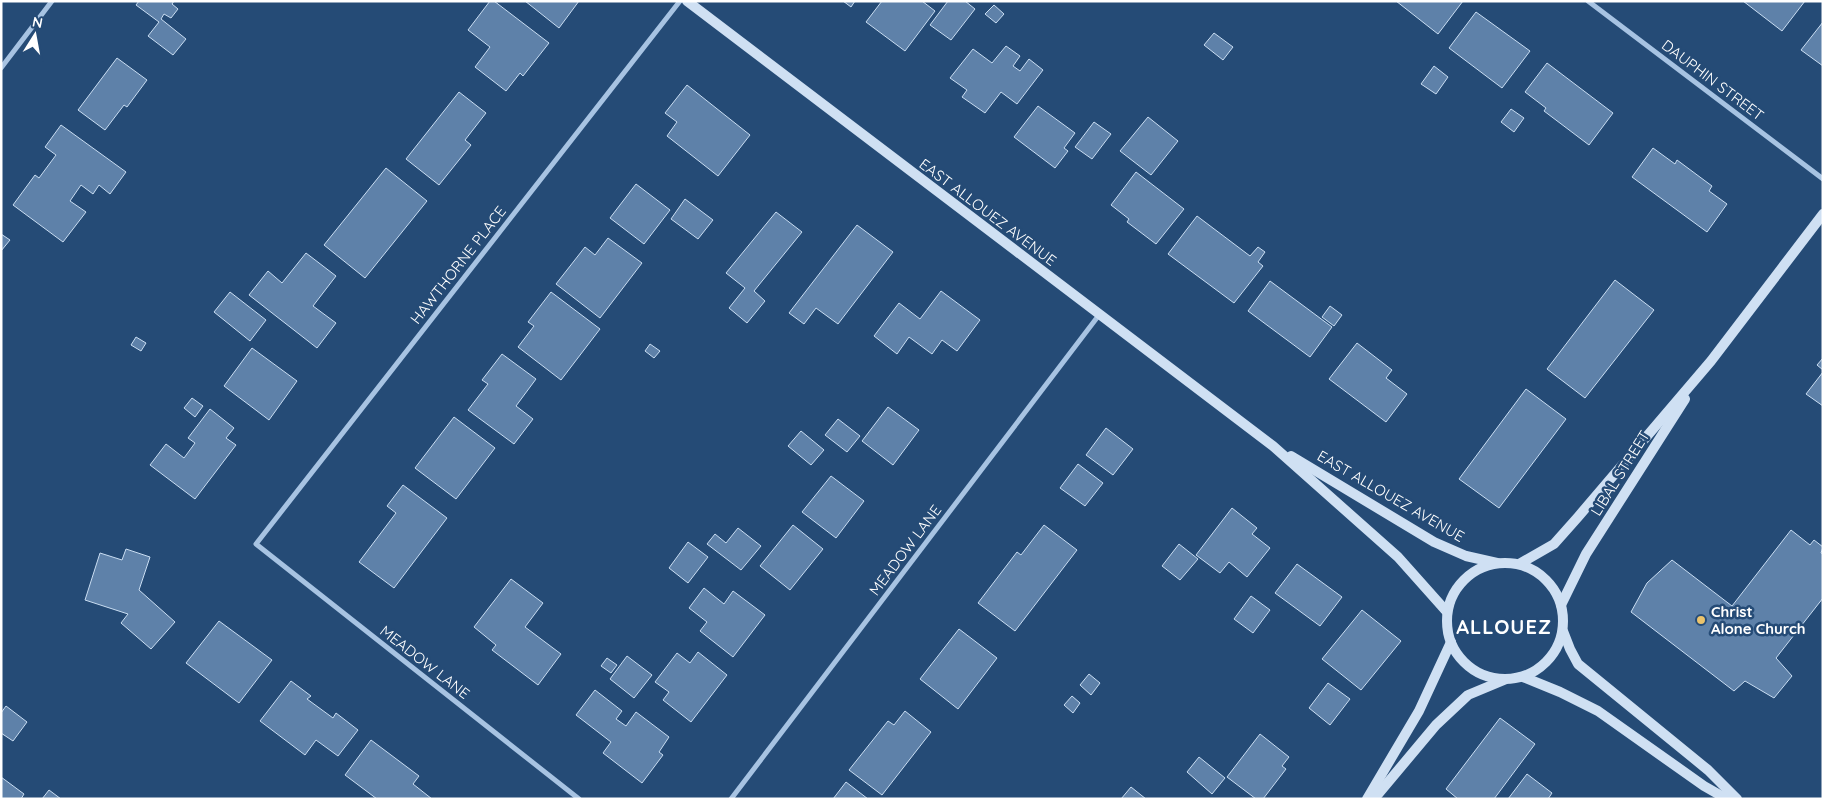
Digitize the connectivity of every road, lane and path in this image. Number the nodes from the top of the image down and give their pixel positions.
1 (52, 1) edge
2 (680, 1) edge
3 (687, 1) edge
4 (1588, 1) edge
5 (1, 68) edge
6 (1823, 179) edge
7 (1823, 214) edge
8 (1099, 316) junction
9 (1711, 361) junction
10 (1273, 446) junction
11 (256, 544) joint
12 (1497, 563) junction
13 (1519, 564) junction
14 (1562, 605) junction
15 (1447, 612) junction
16 (1563, 631) junction
17 (1451, 642) junction
18 (1523, 677) junction
19 (1506, 680) junction
20 (579, 799) edge
21 (732, 799) edge
22 (1366, 799) edge
23 (1374, 799) edge
24 (1727, 799) edge
25 (1737, 799) edge

1 - 5 street
2 - 11 street, HAWTHORNE PLACE
3 - 8 street, EAST ALLOUEZ AVENUE
4 - 6 street, DAUPHIN STREET
7 - 9 street, LIBAL STREET
8 - 10 street, EAST ALLOUEZ AVENUE
8 - 21 street, MEADOW LANE
9 - 13 street, LIBAL STREET
9 - 14 street, LIBAL STREET
10 - 12 street, EAST ALLOUEZ AVENUE
10 - 15 street, EAST ALLOUEZ AVENUE
11 - 20 street, MEADOW LANE
12 - 13 street
12 - 15 street
13 - 14 street
14 - 16 street
15 - 17 street
16 - 18 street
16 - 25 street
17 - 19 street
17 - 22 street
18 - 19 street
18 - 24 street
19 - 23 street

